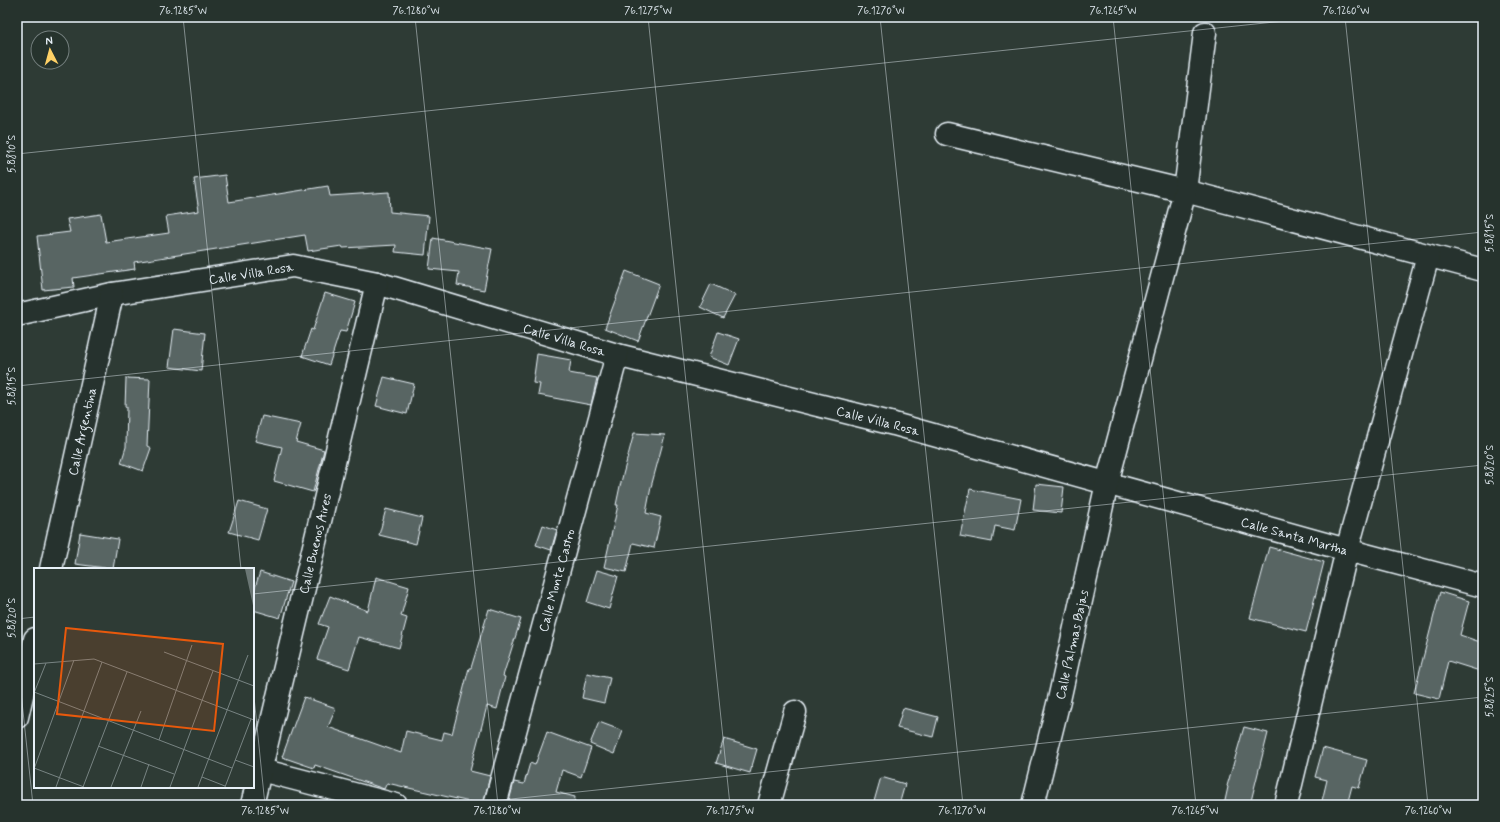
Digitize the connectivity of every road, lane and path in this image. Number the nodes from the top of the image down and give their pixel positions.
1 (1205, 33) dead end
2 (947, 134) dead end
3 (1185, 191) junction
4 (1428, 256) junction
5 (1483, 270) edge
6 (377, 283) junction
7 (112, 294) junction
8 (17, 315) edge
9 (617, 355) junction
10 (1107, 483) junction
11 (1347, 550) junction
12 (51, 568) edge
13 (1483, 586) edge
14 (34, 644) edge
15 (22, 710) edge
16 (795, 712) dead end
17 (257, 768) edge
18 (252, 805) edge
19 (396, 805) edge
20 (494, 805) edge
21 (769, 805) edge
22 (1033, 805) edge
23 (1286, 805) edge

1 - 3 street, Calle Palmas Bajas
2 - 3 street
3 - 4 street
3 - 10 street, Calle Palmas Bajas
4 - 5 street
4 - 11 street
6 - 7 street, Calle Villa Rosa
6 - 9 street, Calle Villa Rosa
6 - 17 street, Calle Buenos Aires
7 - 8 street, Calle Villa Rosa
7 - 12 street, Calle Argentina
9 - 10 street, Calle Villa Rosa
9 - 20 street, Calle Monte Castro
10 - 11 street, Calle Santa Martha
10 - 22 street, Calle Palmas Bajas
11 - 13 street, Calle Santa Martha
11 - 23 street
14 - 15 street
16 - 21 street
17 - 18 street, Calle Buenos Aires
17 - 19 street

